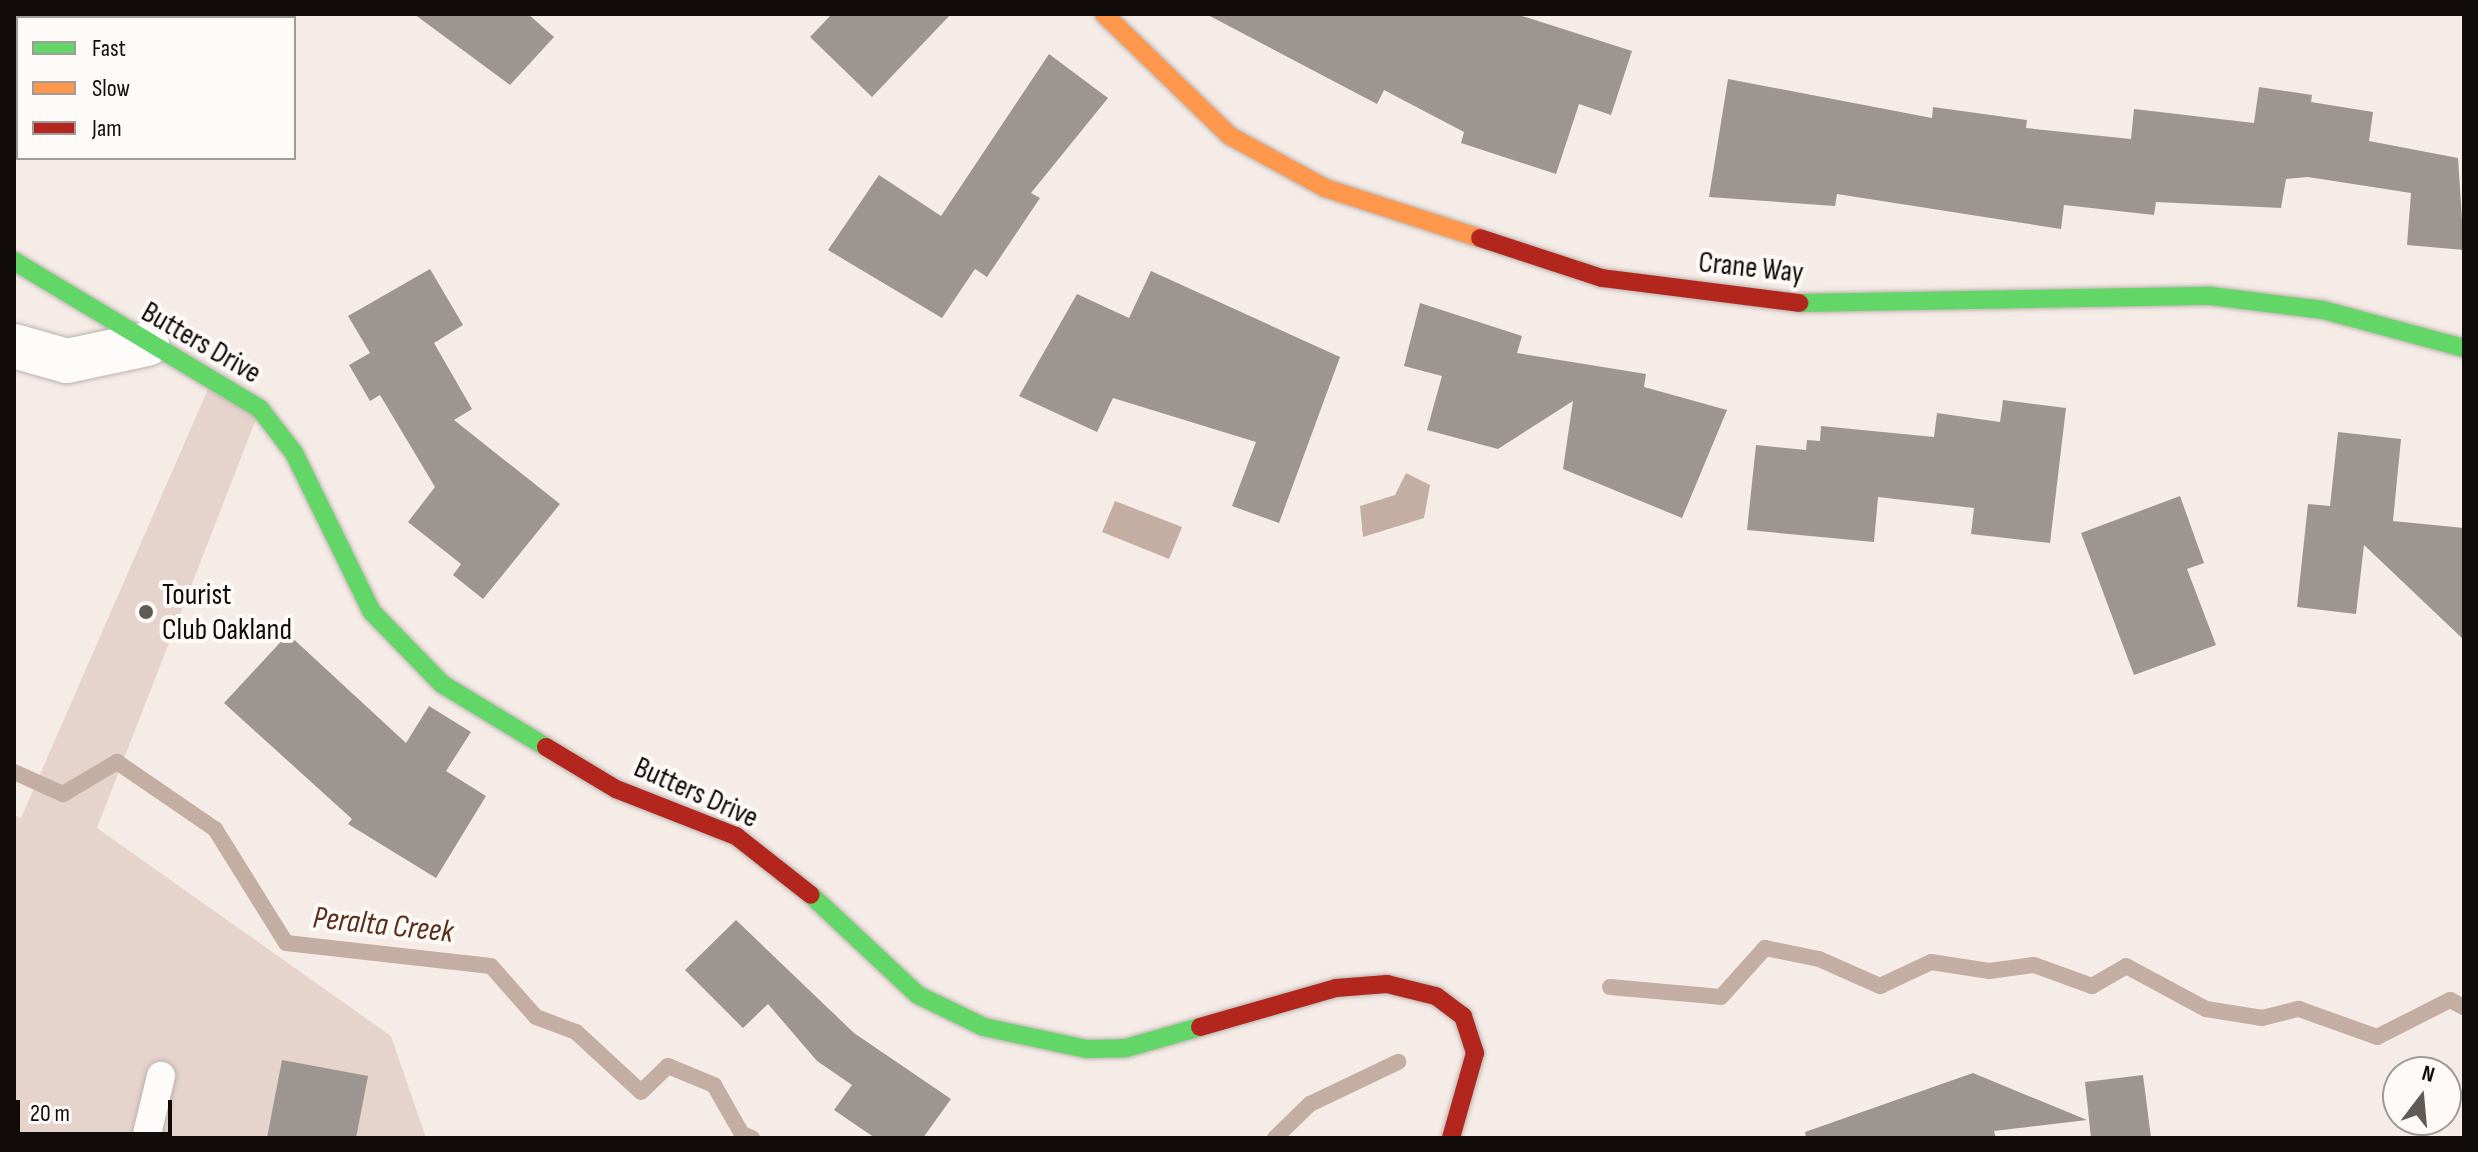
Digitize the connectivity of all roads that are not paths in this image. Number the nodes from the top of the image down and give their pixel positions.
1 (1104, 14) edge
2 (14, 261) edge
3 (147, 344) junction
4 (14, 346) edge
5 (2464, 348) edge
6 (161, 1076) dead end
7 (146, 1138) edge
8 (1451, 1138) edge

1 - 5 street, Crane Way
2 - 3 street, Butters Drive
3 - 4 street
3 - 8 street, Butters Drive
6 - 7 lane

